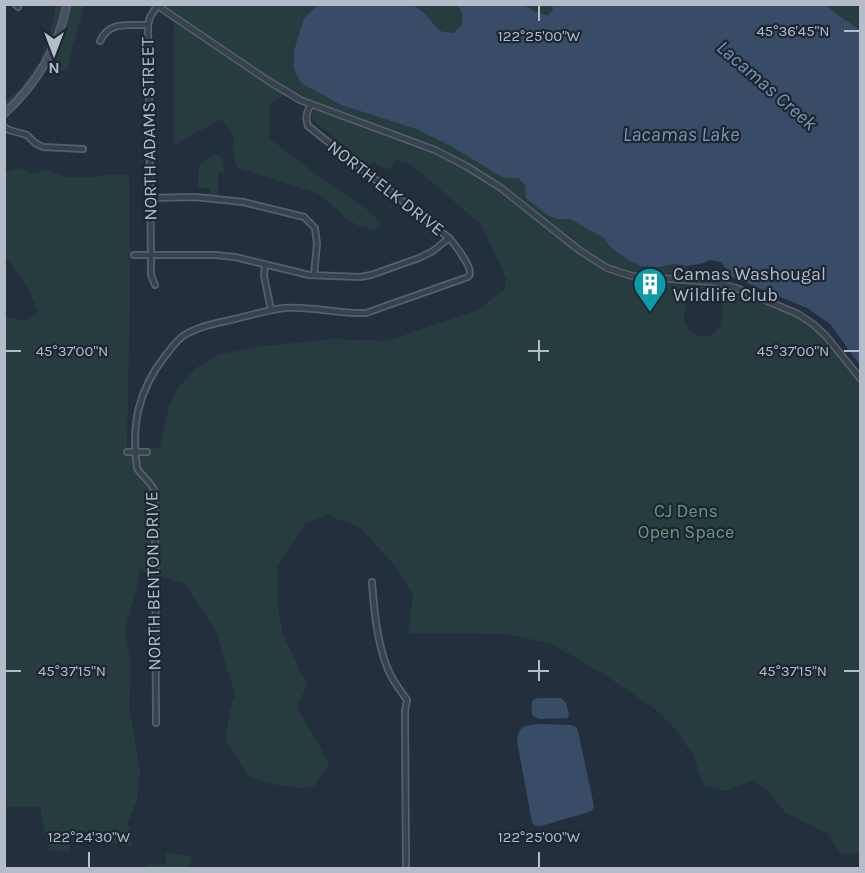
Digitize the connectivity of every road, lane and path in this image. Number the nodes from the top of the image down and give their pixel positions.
1 (68, 4) edge
2 (156, 5) edge
3 (148, 25) junction
4 (100, 41) dead end
5 (311, 105) junction
6 (4, 114) edge
7 (4, 127) edge
8 (83, 150) dead end
9 (150, 198) junction
10 (449, 238) junction
11 (134, 255) dead end
12 (151, 255) junction
13 (265, 265) junction
14 (470, 274) joint
15 (314, 275) junction
16 (155, 285) dead end
17 (271, 310) junction
18 (861, 378) edge
19 (127, 452) dead end
20 (136, 452) junction
21 (147, 452) dead end
22 (372, 582) dead end
23 (156, 723) dead end
24 (406, 868) edge

1 - 6 main road
2 - 3 street, NORTH ADAMS STREET
2 - 5 street
3 - 4 street
3 - 9 street, NORTH ADAMS STREET
5 - 10 street, NORTH ELK DRIVE
5 - 18 street
7 - 8 street
9 - 12 street, NORTH ADAMS STREET
9 - 15 street
10 - 14 street, NORTH ELK DRIVE
10 - 15 street
11 - 12 street
12 - 13 street
12 - 16 street, NORTH ADAMS STREET
13 - 15 street
13 - 17 street
14 - 17 street, NORTH BENTON DRIVE
17 - 20 street, NORTH BENTON DRIVE
19 - 20 street
20 - 21 street
20 - 23 street, NORTH BENTON DRIVE
22 - 24 street

